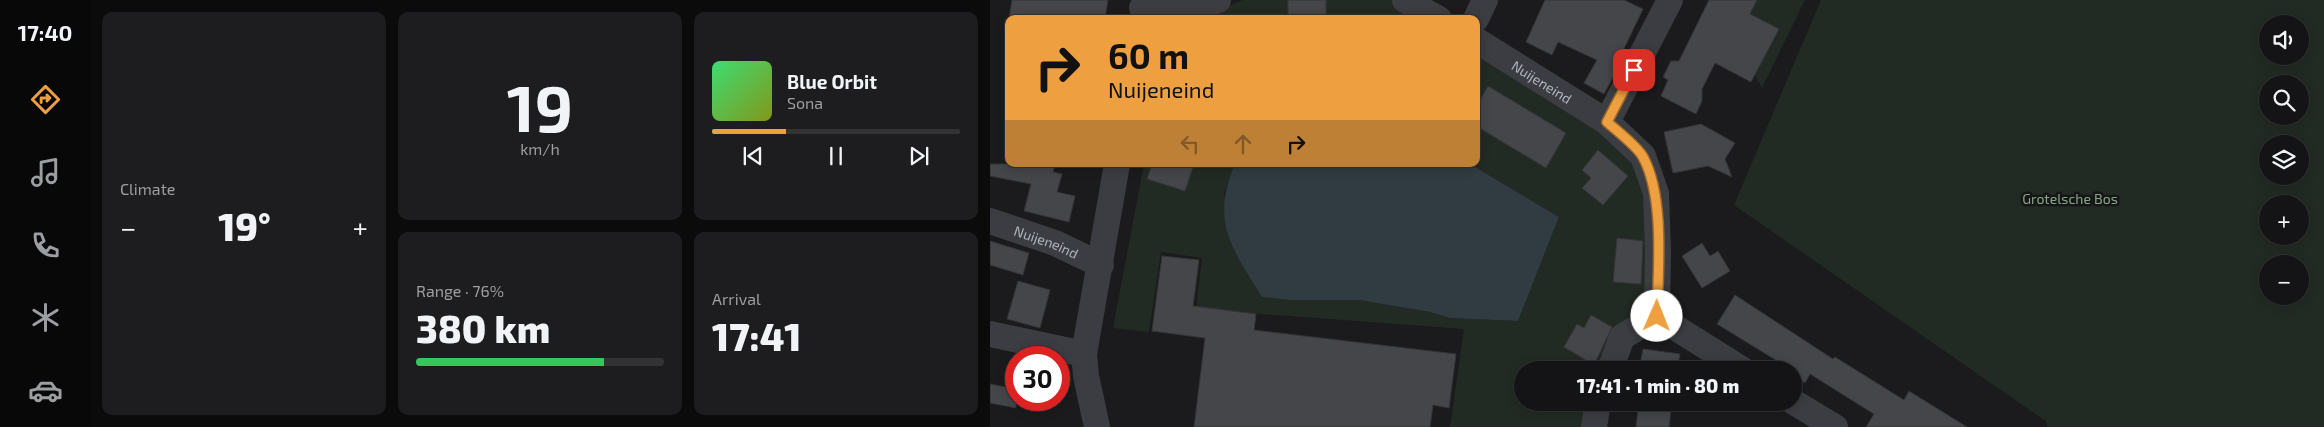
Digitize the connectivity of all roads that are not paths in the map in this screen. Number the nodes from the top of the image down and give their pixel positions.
1 (1218, 0) edge
2 (1405, 0) edge
3 (1485, 0) edge
4 (1670, 0) edge
5 (1142, 9) edge
6 (1432, 15) edge
7 (1478, 15) edge
8 (1480, 43) edge
9 (1607, 122) junction
10 (1117, 167) edge
11 (990, 221) edge
12 (1101, 265) junction
13 (1657, 316) junction
14 (990, 334) edge
15 (1084, 354) junction
16 (1613, 361) edge
17 (1730, 361) edge
18 (1802, 407) edge
19 (1597, 411) edge
20 (1097, 427) edge
21 (1594, 427) edge
22 (1835, 427) edge

1 - 5 street
2 - 6 street
3 - 7 street
4 - 9 street
8 - 9 street, Nuijeneind
9 - 13 street, Nuijeneind
10 - 12 street
11 - 12 street, Nuijeneind
12 - 15 street
13 - 16 street
13 - 17 street
14 - 15 street
15 - 20 street
18 - 22 street
19 - 21 street

